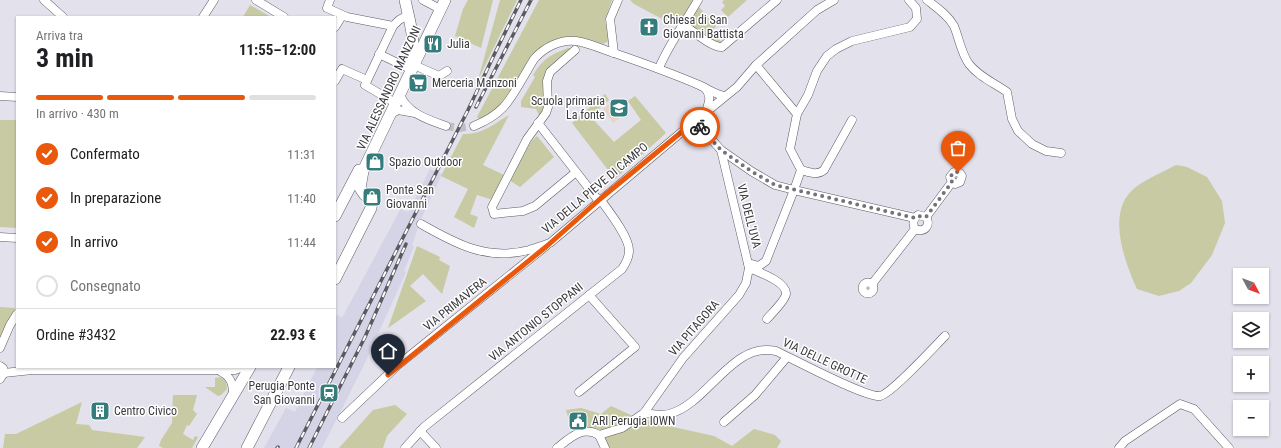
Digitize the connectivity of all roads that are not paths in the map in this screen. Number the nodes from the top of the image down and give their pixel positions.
1 (44, 0) edge
2 (214, 0) edge
3 (256, 0) edge
4 (330, 0) edge
5 (406, 0) edge
6 (423, 0) edge
7 (618, 0) edge
8 (698, 0) edge
9 (776, 0) edge
10 (834, 0) edge
11 (909, 0) edge
12 (927, 0) edge
13 (442, 4) edge
14 (62, 16) edge
15 (204, 16) edge
16 (282, 16) edge
17 (342, 16) junction
18 (408, 16) junction
19 (336, 25) edge
20 (684, 25) junction
21 (393, 26) junction
22 (411, 30) junction
23 (429, 34) junction
24 (575, 50) dead end
25 (614, 53) junction
26 (379, 54) junction
27 (756, 65) junction
28 (411, 66) junction
29 (659, 68) junction
30 (448, 71) dead end
31 (336, 79) edge
32 (366, 83) junction
33 (704, 87) junction
34 (400, 94) junction
35 (0, 96) edge
36 (724, 96) junction
37 (16, 97) edge
38 (392, 101) junction
39 (706, 112) junction
40 (416, 113) junction
41 (391, 114) junction
42 (796, 114) junction
43 (852, 120) dead end
44 (695, 121) junction
45 (538, 124) junction
46 (446, 126) tunnel mouth
47 (474, 126) tunnel mouth
48 (721, 150) junction
49 (1061, 153) dead end
50 (801, 170) junction
51 (358, 172) junction
52 (576, 172) junction
53 (952, 182) dead end
54 (357, 190) junction
55 (794, 190) junction
56 (599, 199) junction
57 (341, 205) junction
58 (336, 214) edge
59 (926, 217) junction
60 (915, 218) junction
61 (422, 224) dead end
62 (916, 229) junction
63 (0, 237) edge
64 (16, 238) edge
65 (550, 243) junction
66 (749, 266) junction
67 (336, 277) edge
68 (872, 284) dead end
69 (589, 295) junction
70 (16, 316) edge
71 (767, 319) dead end
72 (945, 336) dead end
73 (0, 348) edge
74 (787, 357) junction
75 (241, 368) edge
76 (249, 368) edge
77 (288, 368) edge
78 (220, 370) junction
79 (1, 373) edge
80 (579, 392) dead end
81 (233, 396) junction
82 (644, 413) junction
83 (342, 418) dead end
84 (724, 422) dead end
85 (420, 431) junction
86 (599, 435) junction
87 (202, 448) edge
88 (247, 448) edge
89 (405, 448) edge
90 (436, 448) edge
91 (557, 448) edge
92 (605, 448) edge
93 (1119, 448) edge
94 (1229, 448) edge

1 - 14 street
2 - 15 street
3 - 16 street
4 - 17 street
5 - 18 main road, VIA ALESSANDRO MANZONI
6 - 13 street
7 - 25 street
8 - 20 street
9 - 20 street
10 - 27 street, VIA DELLA PIEVE DI CAMPO
11 - 42 street
12 - 49 street
13 - 23 main road, VIA ALESSANDRO MANZONI
17 - 19 street
17 - 21 street
18 - 21 street
18 - 22 main road, VIA ALESSANDRO MANZONI
20 - 29 street
21 - 26 street
22 - 23 main road
22 - 28 main road, VIA ALESSANDRO MANZONI
23 - 28 main road, VIA ALESSANDRO MANZONI
24 - 45 street
25 - 29 street
25 - 47 street
26 - 28 street, VIA ALESSANDRO MANZONI
26 - 32 street, VIA ALESSANDRO MANZONI
27 - 36 street, VIA DELLA PIEVE DI CAMPO
27 - 42 street
28 - 30 street
28 - 34 main road, VIA ALESSANDRO MANZONI
28 - 38 main road, VIA ALESSANDRO MANZONI
29 - 33 street
31 - 32 street
32 - 38 street, VIA ALESSANDRO MANZONI
33 - 36 street
33 - 39 street
34 - 40 street
34 - 41 main road, VIA ALESSANDRO MANZONI
35 - 37 street
36 - 39 street, VIA DELLA PIEVE DI CAMPO
38 - 51 main road, VIA ALESSANDRO MANZONI
39 - 44 street, VIA DELLA PIEVE DI CAMPO
40 - 41 street
40 - 46 street
41 - 54 main road, VIA ALESSANDRO MANZONI
42 - 50 street
43 - 50 street
44 - 48 street, VIA DELL'UVA
44 - 56 street, VIA DELLA PIEVE DI CAMPO
45 - 52 street
45 - 52 street
48 - 55 street, VIA DELL'UVA
48 - 66 street, VIA DELL'UVA
50 - 55 street
51 - 54 main road
51 - 57 main road, VIA ALESSANDRO MANZONI
52 - 56 street
53 - 59 street
54 - 57 main road
54 - 67 main road
55 - 60 street
55 - 66 street, VIA DELL'UVA
56 - 65 street, VIA DELLA PIEVE DI CAMPO
56 - 69 street, VIA ANTONIO STOPPANI
57 - 58 main road, VIA ALESSANDRO MANZONI
59 - 60 street
59 - 62 street
60 - 62 street
61 - 65 street, VIA DELLA PIEVE DI CAMPO
62 - 68 street
63 - 64 street
65 - 83 street, VIA PRIMAVERA
66 - 71 street
66 - 82 street, VIA PITAGORA
69 - 80 street
69 - 85 street, VIA ANTONIO STOPPANI
70 - 73 street
72 - 74 street, VIA DELLE GROTTE
74 - 82 street, VIA DELLE GROTTE
74 - 84 street
75 - 78 street
76 - 81 main road
77 - 88 main road
78 - 79 street
78 - 81 street
81 - 87 main road
82 - 86 street, VIA PITAGORA
85 - 89 street, VIA ANTONIO STOPPANI
85 - 90 street
86 - 91 street
86 - 92 street
93 - 94 street

